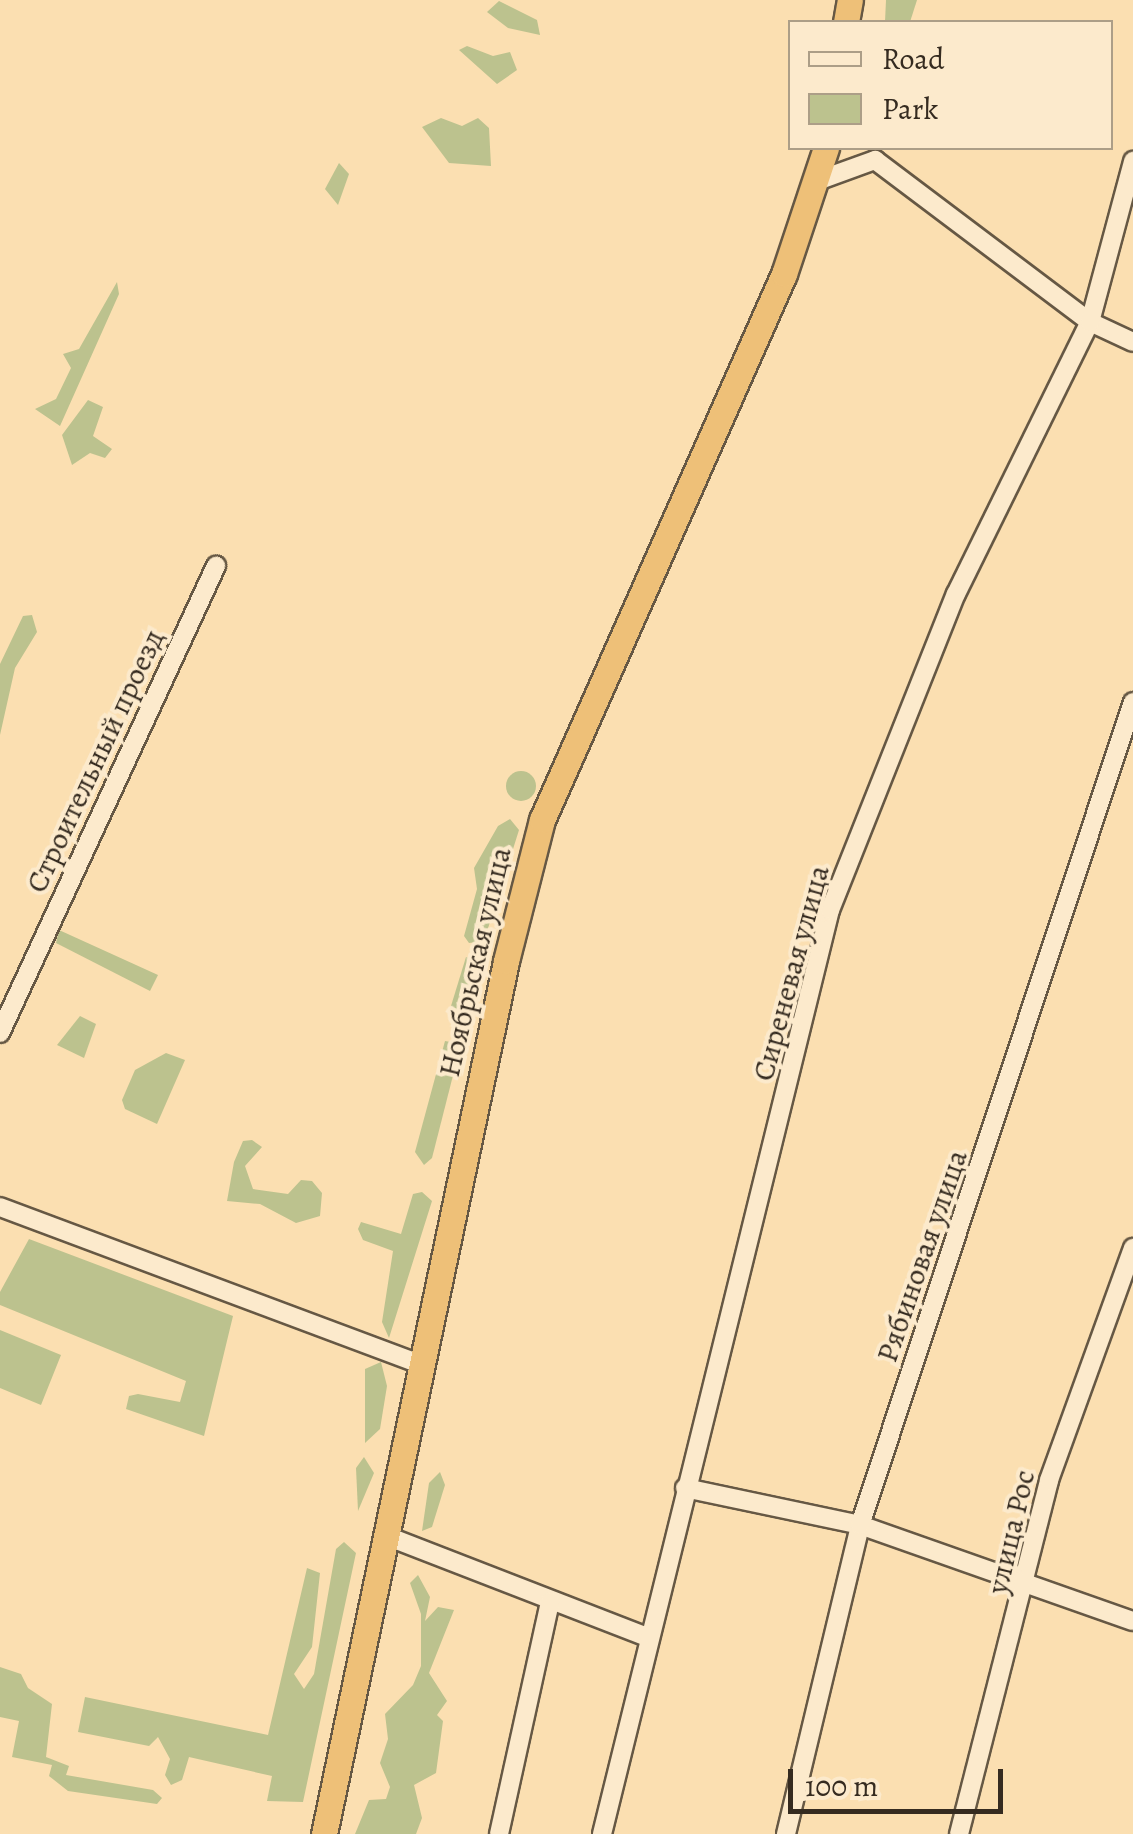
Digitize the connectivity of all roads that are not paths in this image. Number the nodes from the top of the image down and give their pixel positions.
1 (825, 150) edge
2 (1133, 161) edge
3 (817, 182) junction
4 (1090, 322) junction
5 (1133, 342) edge
6 (216, 566) dead end
7 (1133, 702) edge
8 (0, 1033) edge
9 (0, 1207) edge
10 (1133, 1248) edge
11 (422, 1365) junction
12 (685, 1488) junction
13 (860, 1525) junction
14 (384, 1535) junction
15 (1028, 1584) junction
16 (550, 1602) junction
17 (1133, 1621) edge
18 (648, 1638) junction
19 (324, 1834) edge
20 (499, 1834) edge
21 (602, 1834) edge
22 (786, 1834) edge
23 (960, 1834) edge

1 - 3 highway, Ноябрьская улица
2 - 4 street, Сиреневая улица
3 - 4 street
3 - 11 highway, Ноябрьская улица
4 - 5 street
4 - 12 street, Сиреневая улица
6 - 8 street, Строительный проезд
7 - 13 street, Рябиновая улица
9 - 11 street
10 - 15 street, улица Рос
11 - 14 highway, Ноябрьская улица
12 - 13 street
12 - 18 street, Сиреневая улица
13 - 15 street
13 - 22 street, Рябиновая улица
14 - 16 street
14 - 19 highway, Ноябрьская улица
15 - 17 street
15 - 23 street, улица Рос
16 - 18 street
16 - 20 street
18 - 21 street, Сиреневая улица

